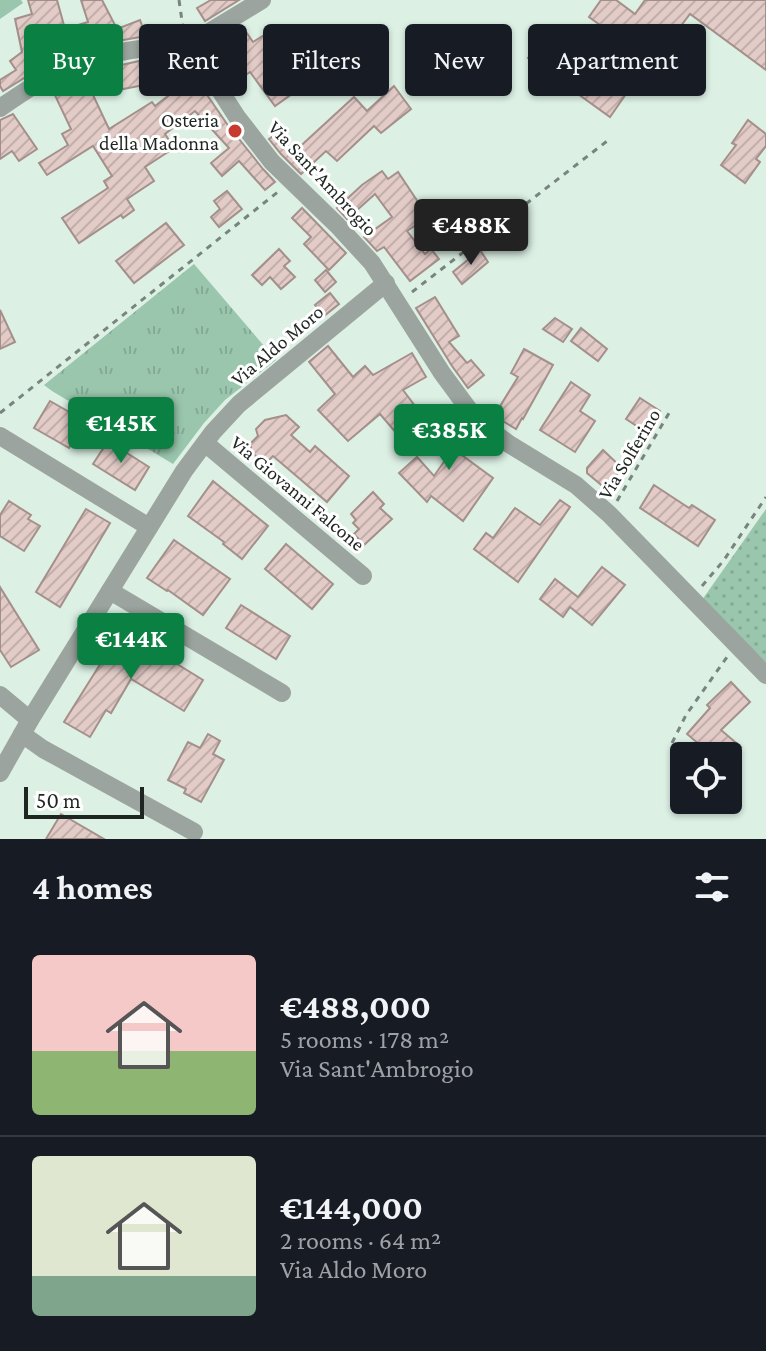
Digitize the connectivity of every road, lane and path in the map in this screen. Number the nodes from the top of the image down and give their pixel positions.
1 (179, 0) edge
2 (262, 0) edge
3 (181, 24) edge
4 (222, 24) edge
5 (139, 49) edge
6 (224, 96) edge
7 (0, 108) edge
8 (611, 138) dead end
9 (291, 181) junction
10 (386, 283) junction
11 (398, 303) junction
12 (672, 408) dead end
13 (0, 413) edge
14 (0, 436) edge
15 (205, 443) junction
16 (766, 497) edge
17 (609, 514) junction
18 (149, 527) junction
19 (363, 576) dead end
20 (110, 591) junction
21 (691, 597) junction
22 (736, 644) junction
23 (766, 675) edge
24 (282, 693) dead end
25 (0, 695) edge
26 (26, 727) junction
27 (672, 742) edge
28 (0, 773) edge
29 (194, 832) dead end

1 - 3 path
2 - 4 street
5 - 7 street
6 - 9 street, Via Sant'Ambrogio
8 - 11 path
9 - 10 street, Via Sant'Ambrogio
9 - 13 path
10 - 11 street, Via Sant'Ambrogio
10 - 15 street, Via Aldo Moro
11 - 17 street, Via Sant'Ambrogio
12 - 17 path, Via Solferino
14 - 18 street
15 - 18 street, Via Aldo Moro
15 - 19 street, Via Giovanni Falcone
16 - 21 path
17 - 21 street, Via Sant'Ambrogio
18 - 20 street, Via Aldo Moro
20 - 24 street
20 - 26 street, Via Aldo Moro
21 - 22 street, Via Sant'Ambrogio
22 - 23 street, Via Sant'Ambrogio
22 - 27 path
25 - 26 street
26 - 28 street, Via Aldo Moro
26 - 29 street

